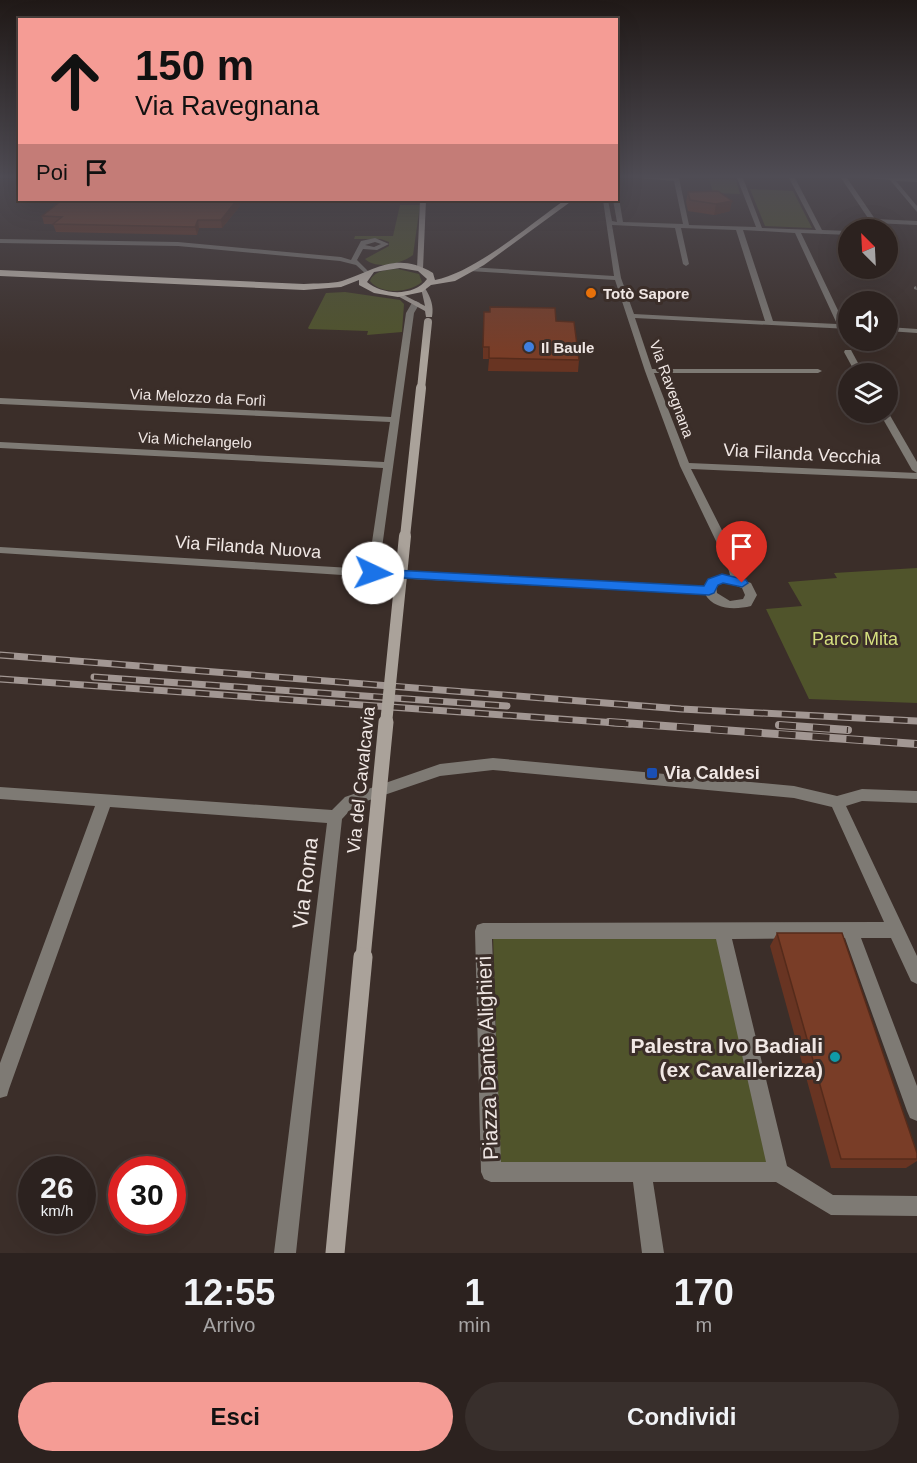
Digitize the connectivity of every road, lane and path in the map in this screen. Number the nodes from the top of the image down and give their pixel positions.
1 (421, 236) edge
2 (516, 236) edge
3 (611, 236) edge
4 (683, 236) edge
5 (741, 236) edge
6 (800, 236) edge
7 (0, 241) edge
8 (356, 255) junction
9 (420, 255) junction
10 (341, 259) junction
11 (358, 264) junction
12 (687, 264) dead end
13 (391, 266) junction
14 (469, 269) junction
15 (423, 271) junction
16 (0, 273) edge
17 (366, 274) junction
18 (618, 278) junction
19 (426, 286) junction
20 (318, 287) junction
21 (370, 290) junction
22 (398, 294) junction
23 (416, 303) junction
24 (838, 313) edge
25 (630, 316) junction
26 (429, 317) junction
27 (770, 323) junction
28 (838, 327) edge
29 (898, 330) edge
30 (917, 331) edge
31 (848, 352) dead end
32 (854, 363) edge
33 (649, 371) junction
34 (818, 371) dead end
35 (0, 401) edge
36 (394, 420) junction
37 (889, 423) edge
38 (0, 445) edge
39 (388, 465) junction
40 (685, 466) junction
41 (917, 471) edge
42 (917, 476) edge
43 (0, 550) edge
44 (373, 573) junction
45 (736, 580) junction
46 (709, 590) junction
47 (0, 793) edge
48 (917, 797) edge
49 (104, 802) junction
50 (837, 802) junction
51 (335, 817) junction
52 (850, 930) junction
53 (896, 930) junction
54 (722, 931) junction
55 (917, 975) edge
56 (0, 1089) edge
57 (917, 1111) edge
58 (778, 1172) junction
59 (642, 1173) junction
60 (917, 1206) edge
61 (285, 1253) edge
62 (335, 1253) edge
63 (653, 1253) edge

1 - 9 main road
2 - 14 main road
3 - 18 street, Via Ravegnana
4 - 12 street
5 - 27 street
6 - 24 street
7 - 10 street
8 - 10 street
8 - 11 street
8 - 13 street
9 - 13 main road
9 - 15 main road
10 - 11 street
11 - 17 street
13 - 15 main road
13 - 17 main road
14 - 15 main road
14 - 18 street
14 - 19 main road
15 - 19 main road
16 - 20 main road
17 - 20 main road
17 - 21 main road
18 - 25 street, Via Ravegnana
19 - 22 main road
19 - 26 main road, Via del Cavalcavia
20 - 21 main road
21 - 22 main road
22 - 23 main road
23 - 26 main road
23 - 36 street
25 - 27 street
25 - 33 street, Via Ravegnana
26 - 62 main road, Via del Cavalcavia, bridge
27 - 28 street
29 - 30 street
31 - 32 street
33 - 34 street
33 - 40 street, Via Ravegnana
35 - 36 street, Via Melozzo da Forlì
36 - 39 street
37 - 41 street
38 - 39 street, Via Michelangelo
39 - 44 street
40 - 42 street, Via Filanda Vecchia
40 - 45 street, Via Ravegnana
43 - 44 street, Via Filanda Nuova
44 - 46 street, Via Filanda Nuova
45 - 46 street
45 - 46 street, Via Ravegnana
47 - 49 street, Via Roma
48 - 50 street
49 - 51 street, Via Roma
49 - 56 street
50 - 51 street
50 - 53 street
51 - 61 street, Via Roma
52 - 53 street, Piazza Dante Alighieri
52 - 54 street, Piazza Dante Alighieri
52 - 57 street
53 - 55 street
54 - 58 street
54 - 59 street, Piazza Dante Alighieri
58 - 59 street, Piazza Dante Alighieri
58 - 60 street
59 - 63 street

